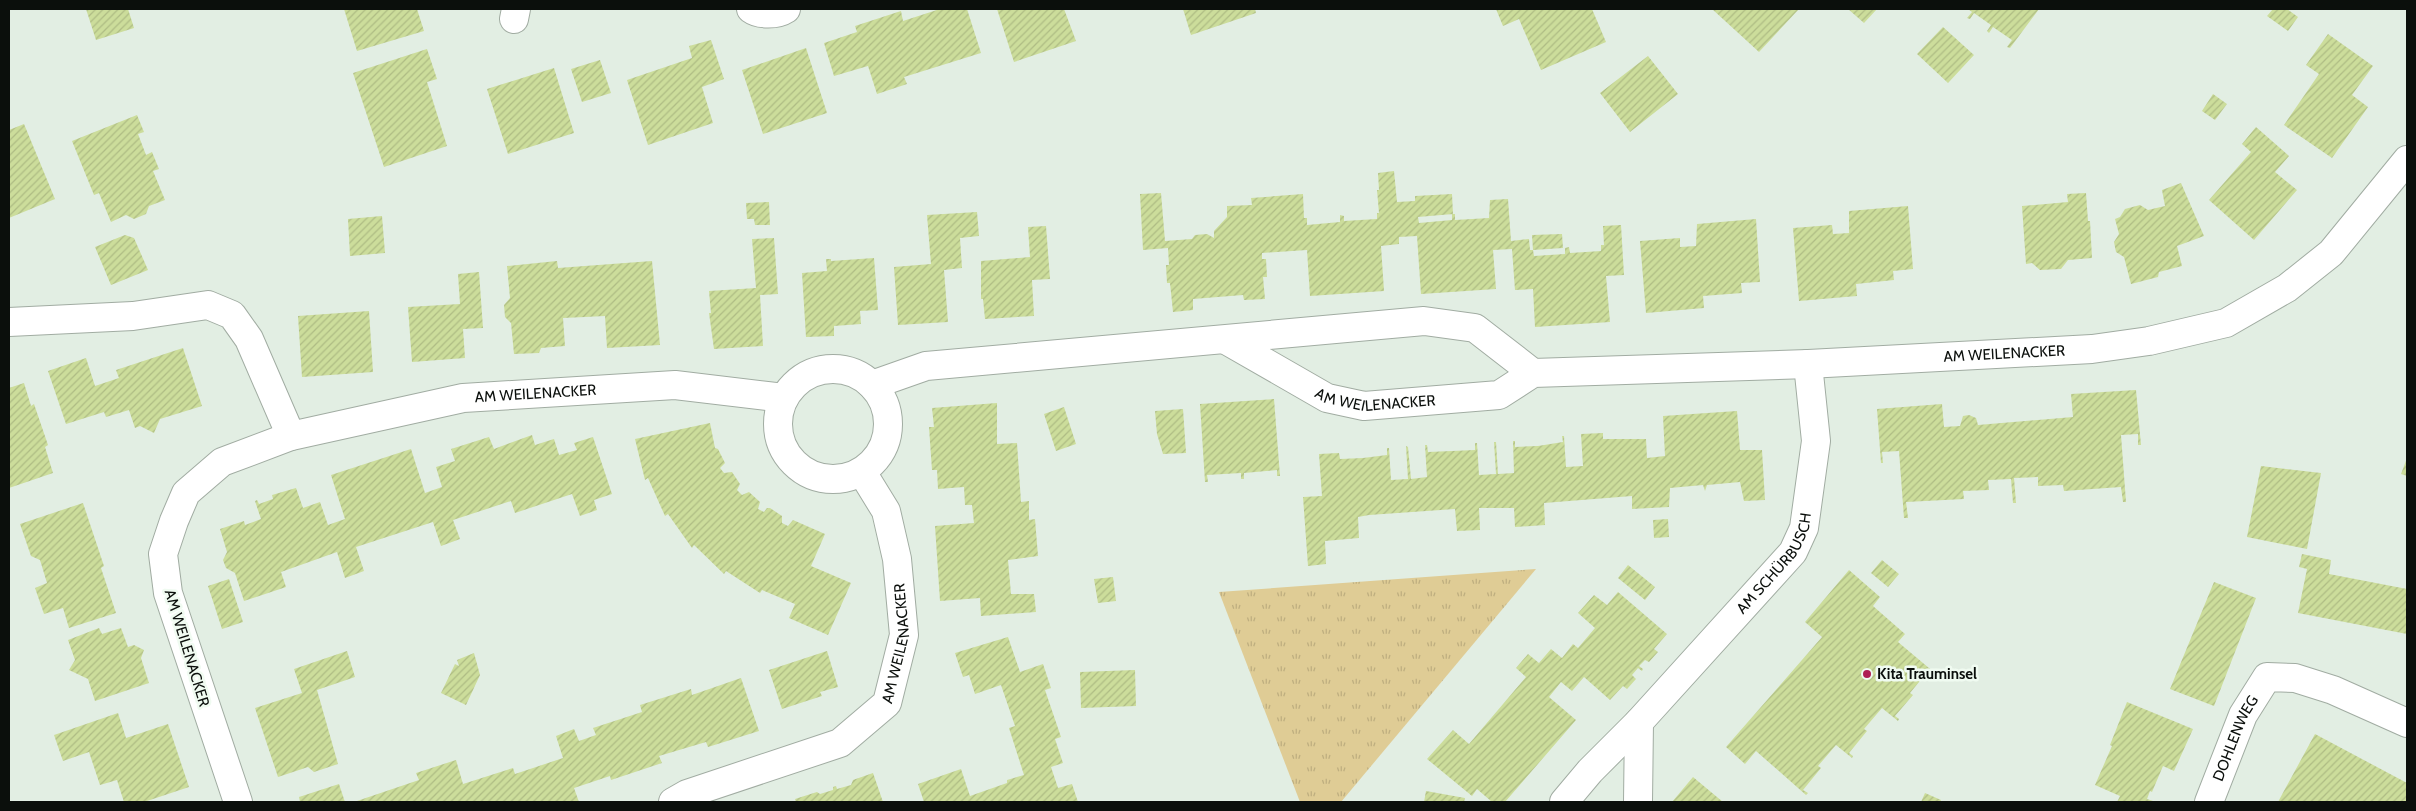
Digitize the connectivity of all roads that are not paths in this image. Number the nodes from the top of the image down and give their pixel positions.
1 (751, 9) edge
2 (786, 9) edge
3 (2407, 160) edge
4 (9, 322) edge
5 (1226, 340) junction
6 (1808, 364) junction
7 (1534, 373) junction
8 (872, 385) junction
9 (784, 398) junction
10 (291, 436) junction
11 (862, 472) junction
12 (1639, 722) junction
13 (2407, 723) edge
14 (238, 802) edge
15 (673, 802) edge
16 (1564, 802) edge
17 (1638, 802) edge
18 (2209, 802) edge

1 - 2 street
3 - 6 street, AM WEILENACKER
4 - 10 street
5 - 7 street
5 - 7 street, AM WEILENACKER
5 - 8 street
6 - 7 street, AM WEILENACKER
6 - 12 street, AM SCHÜRBUSCH
8 - 9 street
8 - 11 street
9 - 10 street, AM WEILENACKER
9 - 11 street
10 - 14 street, AM WEILENACKER
11 - 15 street, AM WEILENACKER
12 - 16 street, AM SCHÜRBUSCH
12 - 17 street
13 - 18 street, DOHLENWEG

